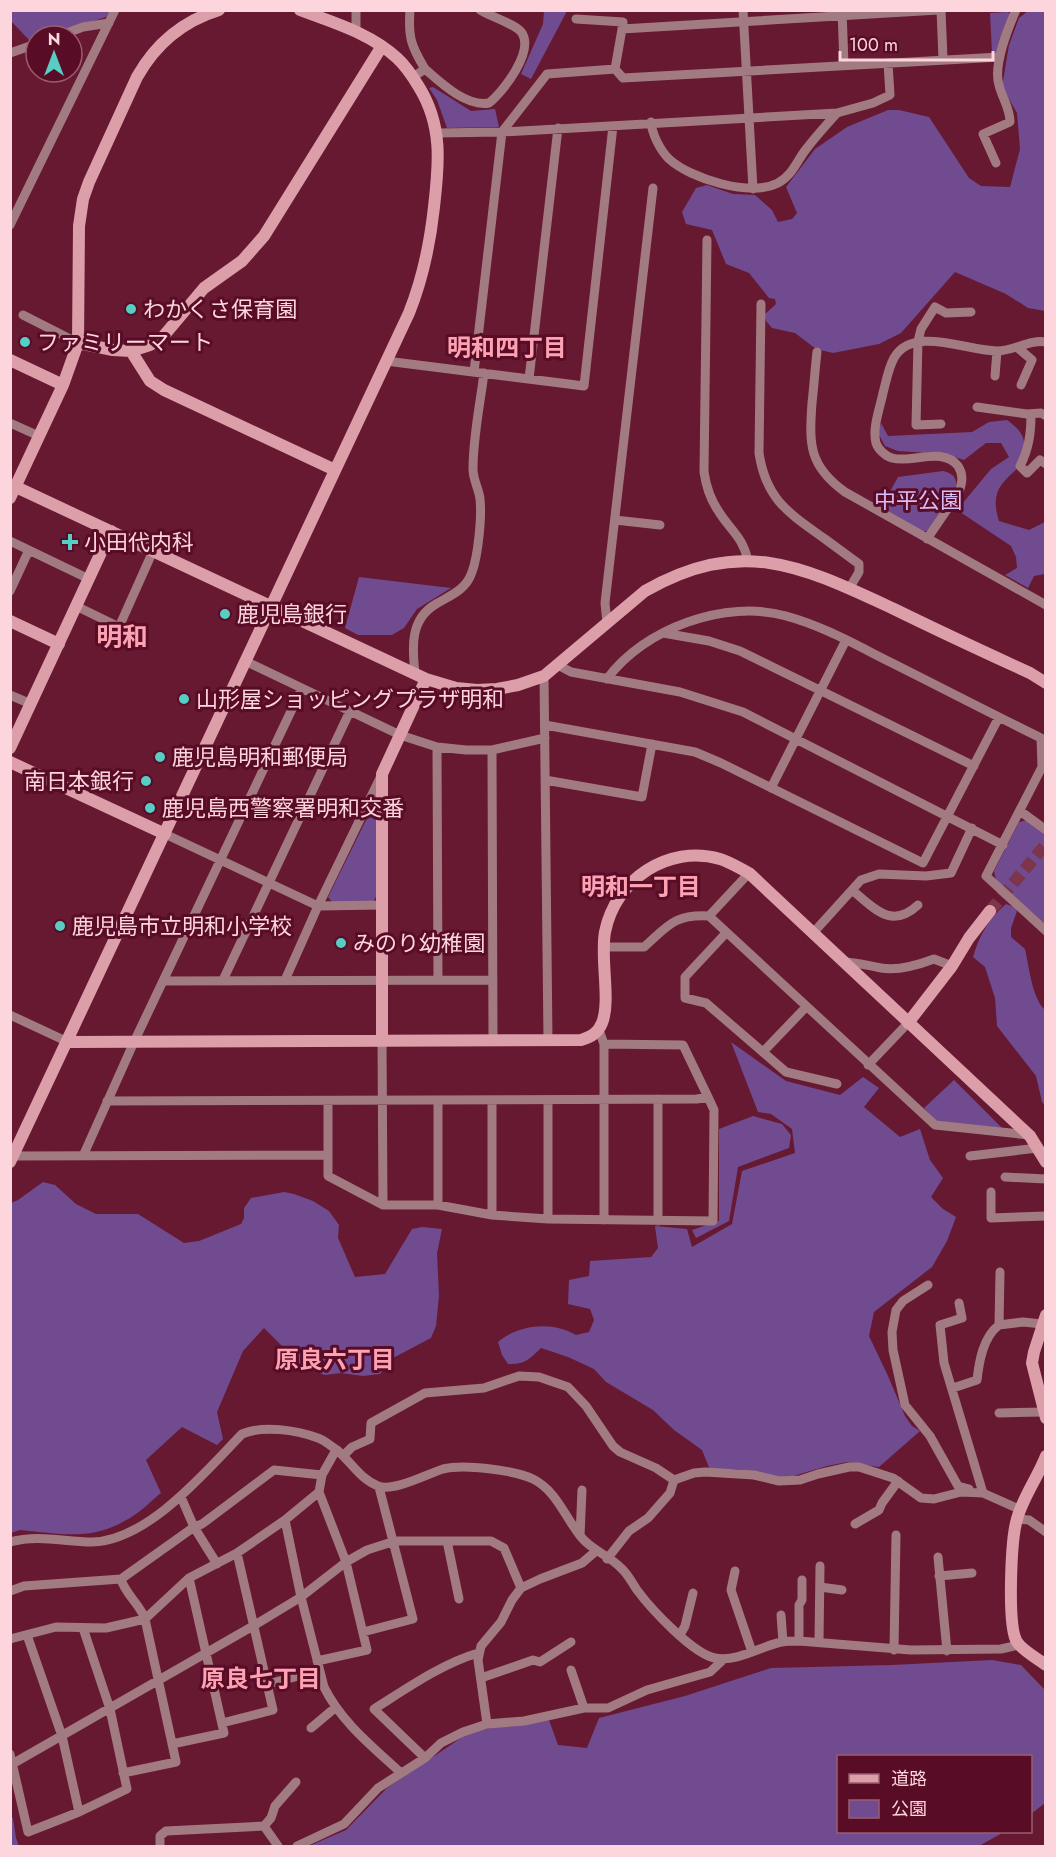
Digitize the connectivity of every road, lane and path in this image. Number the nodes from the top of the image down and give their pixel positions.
1 (115, 10) edge
2 (219, 10) edge
3 (300, 10) edge
4 (356, 10) edge
5 (410, 10) edge
6 (480, 10) edge
7 (742, 10) edge
8 (940, 10) edge
9 (1016, 10) edge
10 (842, 13) edge
11 (576, 19) dead end
12 (743, 21) junction
13 (109, 23) junction
14 (84, 27) edge
15 (622, 29) junction
16 (356, 31) junction
17 (382, 46) junction
18 (1000, 57) junction
19 (943, 59) junction
20 (888, 63) junction
21 (844, 65) junction
22 (425, 69) junction
23 (615, 69) junction
24 (746, 71) junction
25 (413, 77) junction
26 (837, 113) junction
27 (748, 117) junction
28 (651, 122) junction
29 (613, 126) junction
30 (558, 128) junction
31 (502, 132) junction
32 (437, 133) junction
33 (996, 164) dead end
34 (653, 188) dead end
35 (753, 189) junction
36 (10, 225) edge
37 (707, 240) dead end
38 (761, 304) dead end
39 (971, 312) dead end
40 (23, 315) dead end
41 (918, 341) junction
42 (1046, 342) edge
43 (78, 343) junction
44 (1018, 348) junction
45 (131, 351) junction
46 (997, 351) junction
47 (816, 352) dead end
48 (10, 360) edge
49 (386, 361) junction
50 (474, 372) junction
51 (484, 374) junction
52 (995, 376) dead end
53 (529, 379) junction
54 (63, 385) junction
55 (1021, 385) dead end
56 (976, 407) dead end
57 (1031, 414) junction
58 (1046, 416) edge
59 (10, 423) edge
60 (941, 424) dead end
61 (39, 436) junction
62 (1046, 464) edge
63 (335, 470) junction
64 (12, 490) edge
65 (615, 520) junction
66 (660, 525) dead end
67 (111, 531) junction
68 (927, 539) junction
69 (10, 542) edge
70 (29, 550) junction
71 (153, 551) junction
72 (747, 561) junction
73 (89, 579) junction
74 (849, 589) junction
75 (10, 591) edge
76 (1046, 605) edge
77 (76, 606) junction
78 (271, 606) junction
79 (10, 621) edge
80 (607, 623) junction
81 (663, 633) junction
82 (846, 640) junction
83 (59, 644) junction
84 (245, 661) junction
85 (558, 665) junction
86 (420, 676) junction
87 (544, 676) junction
88 (607, 679) junction
89 (1046, 683) edge
90 (302, 688) junction
91 (821, 690) junction
92 (10, 695) edge
93 (31, 704) junction
94 (350, 711) junction
95 (999, 717) junction
96 (545, 725) junction
97 (400, 735) junction
98 (545, 738) junction
99 (796, 740) junction
100 (652, 744) junction
101 (437, 747) junction
102 (10, 748) edge
103 (492, 750) junction
104 (10, 762) edge
105 (974, 766) junction
106 (382, 774) junction
107 (545, 780) junction
108 (771, 788) junction
109 (1020, 811) junction
110 (948, 815) junction
111 (972, 828) junction
112 (1046, 830) edge
113 (165, 834) junction
114 (1003, 845) junction
115 (220, 859) junction
116 (749, 873) junction
117 (270, 883) junction
118 (852, 890) junction
119 (383, 905) junction
120 (918, 905) dead end
121 (318, 906) junction
122 (990, 910) tunnel mouth
123 (708, 916) junction
124 (1046, 931) edge
125 (726, 933) junction
126 (813, 933) junction
127 (604, 947) junction
128 (843, 962) junction
129 (952, 966) junction
130 (223, 980) junction
131 (285, 980) junction
132 (383, 980) junction
133 (438, 980) junction
134 (493, 980) junction
135 (163, 981) junction
136 (806, 1007) junction
137 (10, 1015) edge
138 (908, 1023) junction
139 (599, 1030) junction
140 (493, 1039) junction
141 (382, 1040) junction
142 (548, 1040) junction
143 (68, 1042) junction
144 (134, 1042) junction
145 (604, 1044) junction
146 (764, 1052) junction
147 (868, 1065) junction
148 (837, 1084) dead end
149 (708, 1097) junction
150 (604, 1099) junction
151 (658, 1099) junction
152 (381, 1100) junction
153 (438, 1100) junction
154 (492, 1100) junction
155 (548, 1100) junction
156 (106, 1101) junction
157 (328, 1101) junction
158 (1030, 1136) junction
159 (1038, 1148) junction
160 (327, 1155) junction
161 (83, 1156) junction
162 (970, 1156) dead end
163 (12, 1159) edge
164 (1046, 1162) edge
165 (1005, 1177) dead end
166 (1046, 1179) edge
167 (991, 1192) dead end
168 (383, 1205) junction
169 (438, 1205) junction
170 (492, 1215) junction
171 (1046, 1216) edge
172 (548, 1219) junction
173 (604, 1220) junction
174 (658, 1221) junction
175 (1000, 1272) dead end
176 (928, 1285) dead end
177 (959, 1303) dead end
178 (1044, 1319) edge
179 (999, 1325) junction
180 (953, 1388) junction
181 (999, 1413) dead end
182 (1045, 1415) edge
183 (339, 1453) junction
184 (1046, 1456) edge
185 (322, 1475) junction
186 (674, 1480) junction
187 (898, 1481) junction
188 (380, 1486) junction
189 (582, 1490) dead end
190 (319, 1492) junction
191 (983, 1493) junction
192 (181, 1497) junction
193 (1019, 1514) junction
194 (285, 1520) junction
195 (855, 1524) dead end
196 (194, 1527) junction
197 (1046, 1532) edge
198 (896, 1535) dead end
199 (580, 1536) junction
200 (394, 1541) junction
201 (447, 1541) junction
202 (10, 1542) edge
203 (596, 1551) junction
204 (237, 1552) junction
205 (938, 1557) dead end
206 (608, 1559) junction
207 (346, 1562) junction
208 (217, 1564) junction
209 (820, 1566) dead end
210 (735, 1570) dead end
211 (972, 1573) dead end
212 (939, 1576) junction
213 (189, 1578) junction
214 (121, 1579) junction
215 (802, 1581) dead end
216 (820, 1587) junction
217 (521, 1588) junction
218 (10, 1590) edge
219 (842, 1590) dead end
220 (693, 1593) dead end
221 (301, 1597) junction
222 (459, 1599) dead end
223 (781, 1615) dead end
224 (145, 1619) junction
225 (255, 1624) junction
226 (83, 1628) junction
227 (363, 1632) junction
228 (27, 1635) junction
229 (680, 1635) junction
230 (10, 1639) edge
231 (799, 1641) junction
232 (819, 1641) junction
233 (571, 1642) dead end
234 (783, 1642) junction
235 (1018, 1645) junction
236 (894, 1650) junction
237 (947, 1651) junction
238 (752, 1652) junction
239 (206, 1653) junction
240 (478, 1653) junction
241 (724, 1659) junction
242 (1046, 1665) edge
243 (318, 1666) junction
244 (571, 1670) dead end
245 (481, 1678) junction
246 (158, 1680) junction
247 (267, 1684) junction
248 (336, 1707) junction
249 (584, 1708) junction
250 (110, 1709) junction
251 (222, 1723) junction
252 (487, 1724) junction
253 (311, 1728) dead end
254 (62, 1736) junction
255 (172, 1744) junction
256 (425, 1758) junction
257 (12, 1759) edge
258 (123, 1773) junction
259 (401, 1773) junction
260 (296, 1782) dead end
261 (79, 1812) junction
262 (264, 1826) junction
263 (160, 1846) edge
264 (278, 1846) edge
265 (297, 1846) edge

1 - 13 street
2 - 43 street
3 - 16 street
4 - 16 street
5 - 22 street
6 - 22 street
7 - 12 street
8 - 10 street
8 - 19 street
9 - 18 street
10 - 12 street
10 - 21 street
11 - 15 street
12 - 15 street
12 - 24 street
13 - 14 street
13 - 36 street
15 - 23 street
16 - 17 street
17 - 25 street
17 - 45 street
18 - 19 street
18 - 33 street
19 - 20 street
20 - 21 street
20 - 26 street
21 - 24 street
22 - 25 street
23 - 24 street
23 - 31 street
24 - 27 street
25 - 32 street
26 - 27 street
26 - 35 street
27 - 28 street
27 - 35 street
28 - 29 street
28 - 35 street
29 - 30 street
29 - 53 street
30 - 31 street
30 - 53 street
31 - 32 street
31 - 50 street
32 - 49 street
34 - 65 street
37 - 72 street
38 - 74 street
39 - 41 street
40 - 43 street
41 - 46 street
41 - 60 street
41 - 68 street
42 - 44 street
43 - 45 street
43 - 54 street
44 - 46 street
44 - 55 street
45 - 63 street
46 - 52 street
47 - 68 street
48 - 54 street
49 - 50 street
49 - 63 street
50 - 51 street
51 - 53 street
51 - 86 street
54 - 61 street
56 - 57 street
57 - 58 street
57 - 62 street
59 - 61 street
61 - 64 street
63 - 78 street
64 - 67 street
65 - 66 street
65 - 80 street
67 - 71 street
67 - 73 street
68 - 76 street
69 - 70 street
70 - 73 street
70 - 75 street
71 - 77 street
71 - 78 street
72 - 74 street
72 - 80 street
73 - 77 street
74 - 89 street
77 - 83 street
78 - 84 street
78 - 86 street
79 - 83 street
80 - 85 street
81 - 82 street
81 - 88 street
81 - 91 street
82 - 91 street
82 - 95 street
83 - 93 street
84 - 90 street
84 - 113 street
85 - 87 street
85 - 88 street
86 - 87 street
86 - 97 street
87 - 96 street
88 - 99 street
90 - 94 street
90 - 115 street
91 - 99 street
91 - 105 street
92 - 93 street
93 - 102 street
94 - 97 street
94 - 117 street
95 - 105 street
95 - 109 street
96 - 98 street
96 - 100 street
97 - 101 street
97 - 106 street
98 - 103 street
98 - 107 street
99 - 108 street
99 - 110 street
100 - 107 street
100 - 108 street
101 - 103 street
101 - 133 street
103 - 134 street
104 - 113 street
105 - 110 street
106 - 119 street
106 - 121 street
107 - 142 street
108 - 110 street
109 - 112 street
109 - 114 street
110 - 111 street
111 - 114 street
111 - 118 street
113 - 115 street
113 - 143 street
114 - 124 street
115 - 117 street
115 - 135 street
116 - 123 street
116 - 126 street
116 - 127 street
117 - 121 street
117 - 130 street
118 - 120 street
118 - 126 street
119 - 121 street
119 - 132 street
121 - 131 street
122 - 129 street
123 - 125 street
123 - 127 street
125 - 136 street
125 - 146 street
126 - 128 street
127 - 139 street
128 - 129 street
128 - 138 street
129 - 138 street
130 - 131 street
130 - 135 street
131 - 132 street
132 - 133 street
132 - 141 street
133 - 134 street
134 - 140 street
135 - 144 street
136 - 146 street
136 - 147 street
137 - 143 street
138 - 147 street
138 - 158 street
139 - 142 street
139 - 145 street
140 - 141 street
140 - 142 street
141 - 144 street
141 - 152 street
143 - 144 street
143 - 163 street
144 - 156 street
145 - 149 street
145 - 150 street
146 - 148 street
147 - 158 street
149 - 151 street
149 - 174 street
150 - 151 street
150 - 155 street
150 - 173 street
151 - 174 street
152 - 153 street
152 - 157 street
152 - 168 street
153 - 154 street
153 - 169 street
154 - 155 street
154 - 170 street
155 - 172 street
156 - 157 street
156 - 161 street
157 - 160 street
158 - 159 street
159 - 162 street
159 - 164 street
160 - 161 street
160 - 168 street
161 - 163 street
165 - 166 street
167 - 171 street
168 - 169 street
169 - 170 street
170 - 172 street
172 - 173 street
173 - 174 street
175 - 179 street
176 - 191 street
177 - 180 street
178 - 179 street
178 - 182 street
179 - 180 street
180 - 191 street
181 - 182 street
183 - 185 street
183 - 186 street
183 - 188 street
183 - 192 street
184 - 193 street
185 - 190 street
185 - 196 street
186 - 187 street
186 - 206 street
187 - 191 street
187 - 195 street
188 - 199 street
188 - 200 street
189 - 199 street
190 - 194 street
190 - 207 street
191 - 193 street
192 - 196 street
192 - 202 street
193 - 197 street
193 - 235 street
194 - 204 street
194 - 221 street
196 - 208 street
196 - 214 street
198 - 236 street
199 - 203 street
200 - 201 street
200 - 207 street
200 - 227 street
201 - 217 street
201 - 222 street
203 - 206 street
203 - 217 street
204 - 208 street
204 - 225 street
205 - 212 street
206 - 229 street
207 - 221 street
207 - 227 street
208 - 213 street
209 - 216 street
210 - 238 street
211 - 212 street
212 - 237 street
213 - 224 street
213 - 239 street
214 - 218 street
214 - 224 street
215 - 231 street
216 - 219 street
216 - 232 street
217 - 240 street
220 - 229 street
221 - 225 street
221 - 243 street
223 - 234 street
224 - 226 street
224 - 246 street
225 - 239 street
225 - 247 street
226 - 228 street
226 - 250 street
227 - 243 street
228 - 230 street
228 - 254 street
229 - 241 street
231 - 232 street
231 - 234 street
232 - 236 street
233 - 245 street
234 - 238 street
235 - 237 street
235 - 242 street
236 - 237 street
238 - 241 street
239 - 246 street
239 - 251 street
240 - 245 street
240 - 256 street
241 - 249 street
243 - 247 street
243 - 248 street
244 - 249 street
245 - 252 street
246 - 250 street
246 - 255 street
247 - 251 street
248 - 253 street
248 - 259 street
249 - 252 street
250 - 254 street
250 - 258 street
251 - 255 street
252 - 256 street
254 - 257 street
254 - 261 street
255 - 258 street
256 - 259 street
257 - 261 street
258 - 261 street
259 - 265 street
260 - 262 street
262 - 263 street
262 - 264 street

